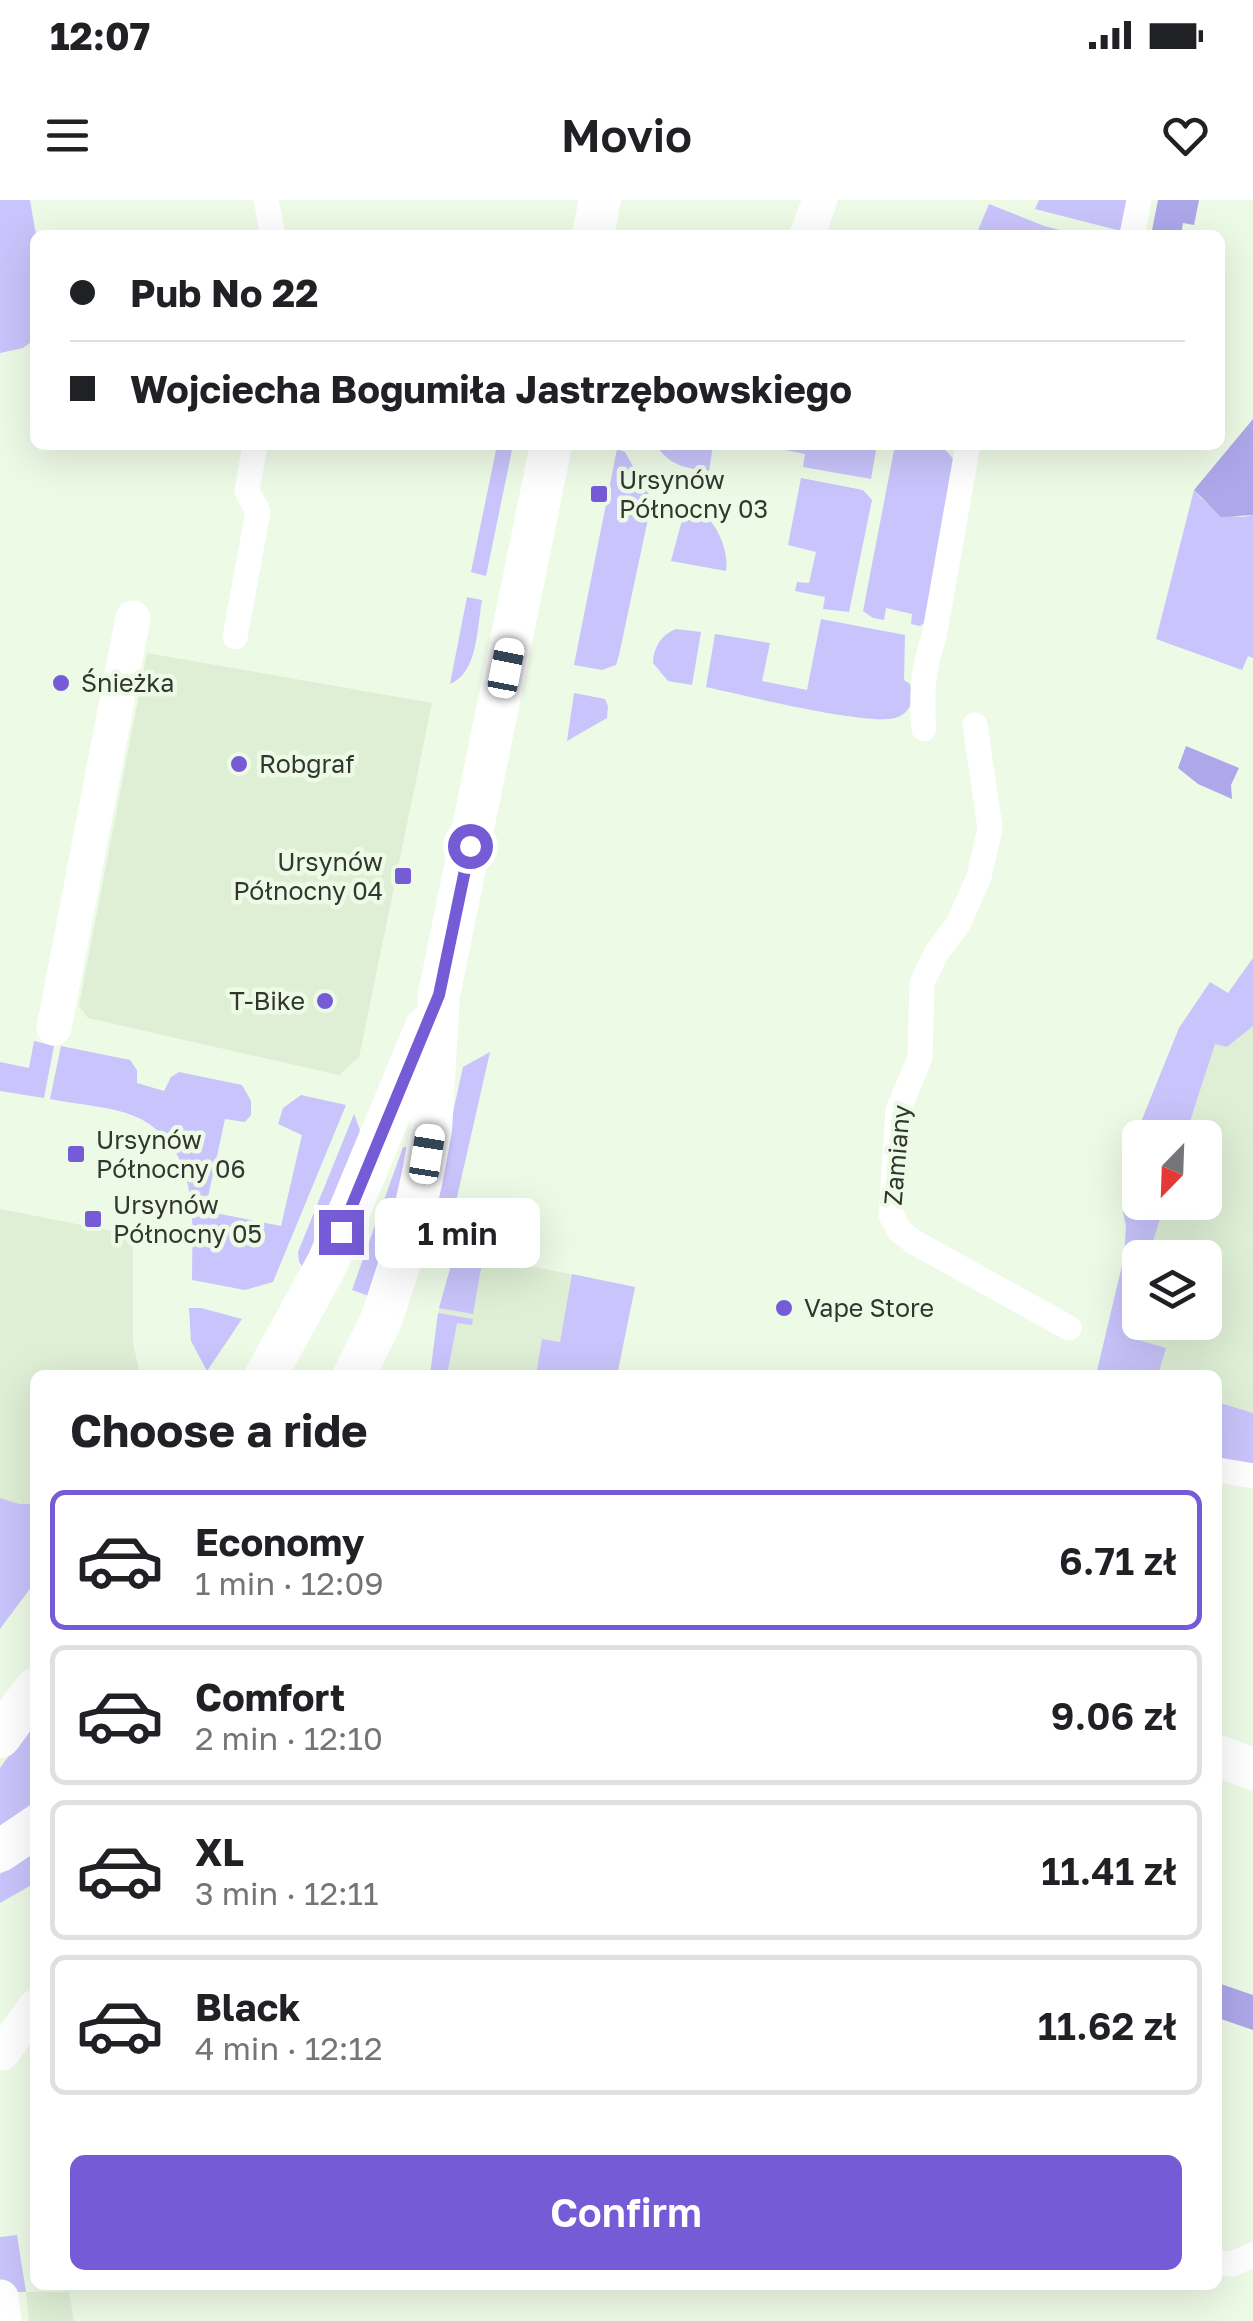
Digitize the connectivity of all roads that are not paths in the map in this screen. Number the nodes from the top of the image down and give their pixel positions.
1 (266, 200) edge
2 (600, 200) edge
3 (820, 200) edge
4 (1139, 200) edge
5 (272, 230) edge
6 (594, 230) edge
7 (808, 230) edge
8 (1133, 230) edge
9 (254, 450) edge
10 (550, 450) edge
11 (967, 450) edge
12 (133, 618) dead end
13 (234, 637) dead end
14 (974, 724) dead end
15 (924, 729) dead end
16 (439, 995) junction
17 (54, 1028) dead end
18 (1069, 1328) dead end
19 (269, 1370) edge
20 (356, 1370) edge
21 (1222, 1471) edge
22 (1253, 1476) edge
23 (30, 1696) edge
24 (0, 1737) edge
25 (1222, 1757) edge
26 (1253, 1769) edge
27 (30, 1831) edge
28 (0, 1852) edge
29 (30, 2014) edge
30 (2, 2054) edge
31 (1253, 2254) edge
32 (1222, 2263) edge
33 (0, 2297) edge
34 (4, 2321) edge

1 - 5 street
2 - 6 street
3 - 7 street
4 - 8 street
9 - 13 street
10 - 16 street
11 - 15 street
12 - 17 street
14 - 18 street, Zamiany
16 - 19 street
16 - 20 street
21 - 22 street
23 - 24 street
25 - 26 street
27 - 28 street
29 - 30 street
31 - 32 street
33 - 34 street

